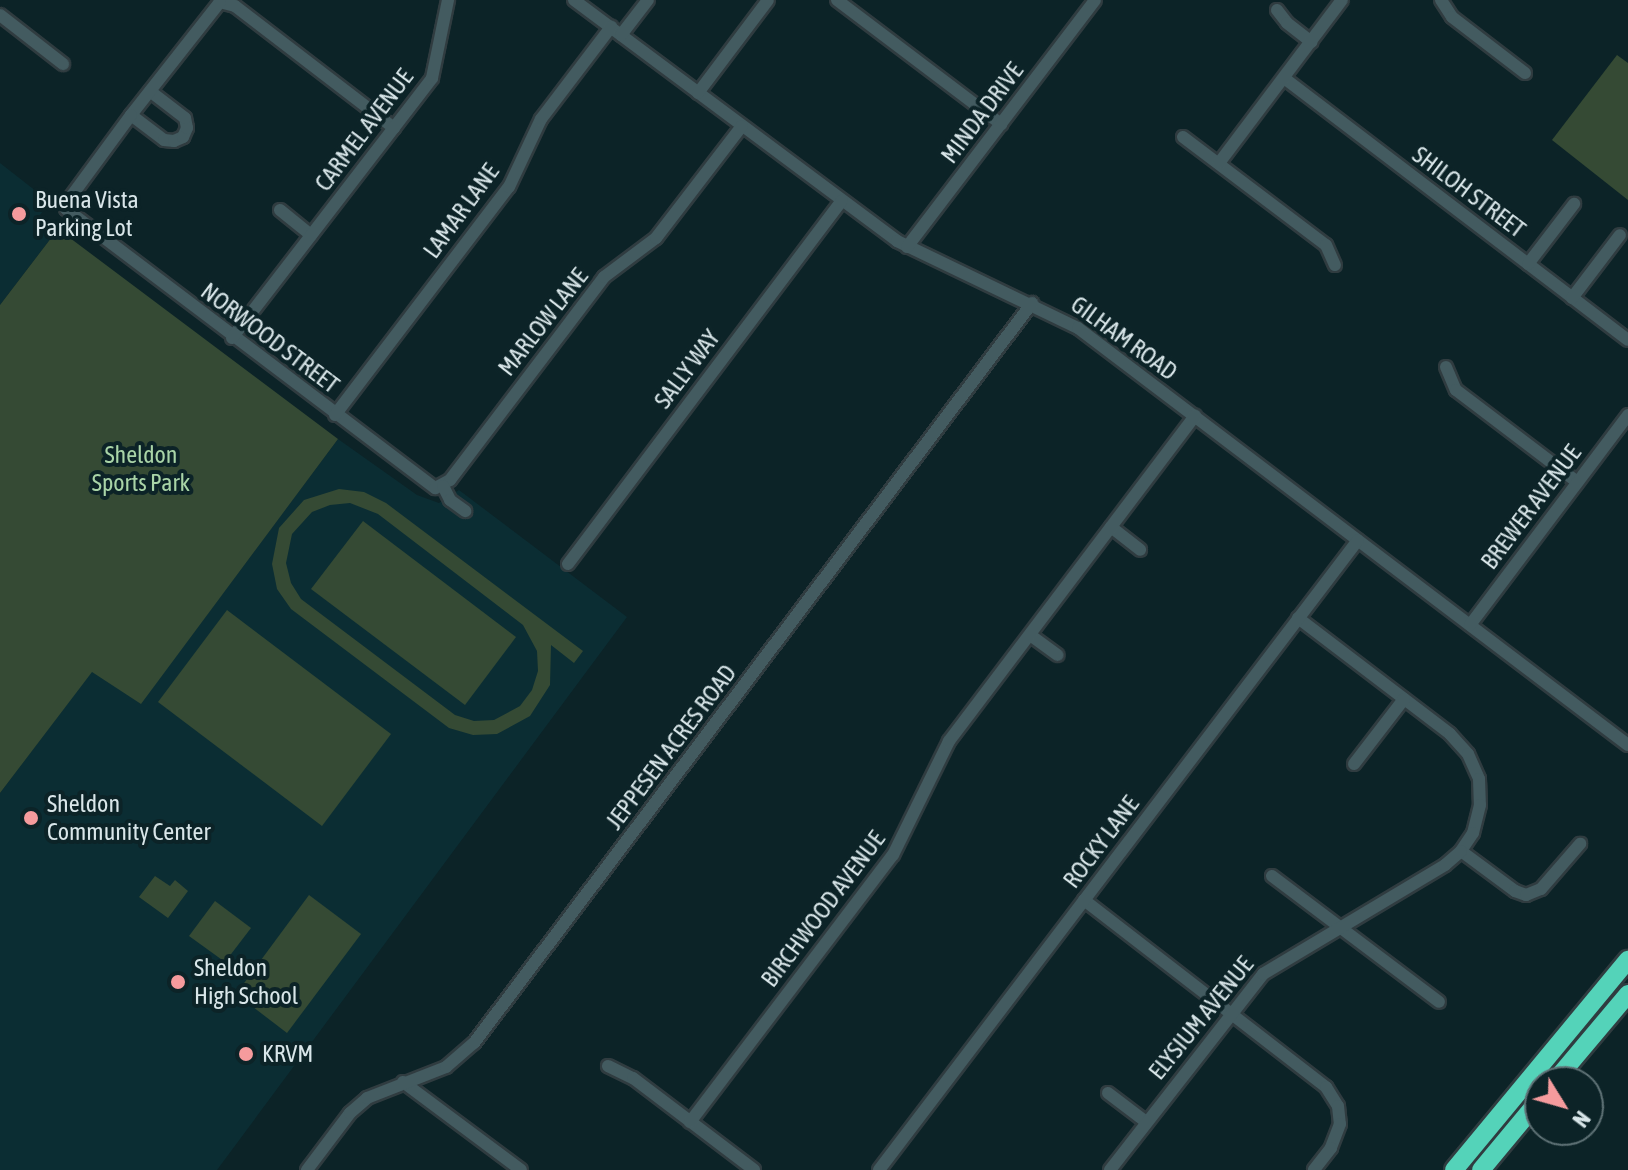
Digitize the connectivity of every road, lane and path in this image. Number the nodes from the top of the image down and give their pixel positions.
1 (448, 0) edge
2 (574, 0) edge
3 (648, 0) edge
4 (768, 0) edge
5 (837, 0) edge
6 (1342, 0) edge
7 (1441, 0) edge
8 (1090, 2) edge
9 (1277, 10) dead end
10 (0, 15) edge
11 (616, 31) junction
12 (1311, 42) junction
13 (63, 64) dead end
14 (1525, 73) dead end
15 (1284, 78) junction
16 (150, 91) junction
17 (698, 93) junction
18 (131, 115) junction
19 (1001, 124) junction
20 (742, 126) junction
21 (394, 128) junction
22 (1183, 137) dead end
23 (1219, 163) junction
24 (842, 201) junction
25 (1574, 204) dead end
26 (280, 210) dead end
27 (311, 235) junction
28 (1620, 235) dead end
29 (907, 247) junction
30 (1528, 264) junction
31 (1335, 265) dead end
32 (1572, 298) junction
33 (1032, 303) junction
34 (232, 338) junction
35 (1628, 340) edge
36 (1446, 367) dead end
37 (335, 415) junction
38 (1628, 415) edge
39 (1195, 416) junction
40 (1577, 482) junction
41 (446, 483) junction
42 (465, 511) dead end
43 (1111, 527) junction
44 (1358, 540) junction
45 (1140, 550) dead end
46 (568, 564) dead end
47 (1298, 618) junction
48 (1470, 625) junction
49 (1030, 635) junction
50 (1058, 655) dead end
51 (1404, 699) junction
52 (1628, 745) edge
53 (1354, 764) dead end
54 (1580, 844) dead end
55 (1461, 851) junction
56 (1272, 876) dead end
57 (1084, 900) junction
58 (1339, 926) junction
59 (1628, 960) edge
60 (1628, 994) edge
61 (1439, 1002) dead end
62 (1230, 1012) junction
63 (608, 1066) dead end
64 (1567, 1066) edge
65 (403, 1082) junction
66 (1108, 1093) dead end
67 (1524, 1118) edge
68 (690, 1122) junction
69 (1146, 1122) junction
70 (307, 1170) edge
71 (521, 1170) edge
72 (754, 1170) edge
73 (879, 1170) edge
74 (1110, 1170) edge
75 (1314, 1170) edge
76 (1454, 1170) edge
77 (1481, 1170) edge

1 - 21 street, CARMEL AVENUE
2 - 11 street, GILHAM ROAD
3 - 11 street, LAMAR LANE
4 - 17 street
5 - 19 street
6 - 12 street
7 - 14 street
8 - 19 street, MINDA DRIVE
9 - 12 street
10 - 13 street
11 - 17 street, GILHAM ROAD
11 - 37 street, LAMAR LANE
12 - 15 street
15 - 23 street
15 - 30 street, SHILOH STREET
16 - 18 street
16 - 18 street
16 - 21 street
17 - 20 street, GILHAM ROAD
18 - 34 street, NORWOOD STREET
19 - 29 street, MINDA DRIVE
20 - 24 street, GILHAM ROAD
20 - 41 street, MARLOW LANE
21 - 27 street, CARMEL AVENUE
22 - 23 street
23 - 31 street
24 - 29 street, GILHAM ROAD
24 - 46 street, SALLY WAY
25 - 30 street
26 - 27 street
27 - 34 street, CARMEL AVENUE
28 - 32 street
29 - 33 street, GILHAM ROAD
30 - 32 street, SHILOH STREET
32 - 35 street, SHILOH STREET
33 - 39 street, GILHAM ROAD
33 - 65 street, JEPPESEN ACRES ROAD
34 - 37 street, NORWOOD STREET
36 - 40 street
37 - 41 street, NORWOOD STREET
38 - 40 street, BREWER AVENUE
39 - 43 street, BIRCHWOOD AVENUE
39 - 44 street, GILHAM ROAD
40 - 48 street, BREWER AVENUE
41 - 42 street
43 - 45 street
43 - 49 street, BIRCHWOOD AVENUE
44 - 47 street, ROCKY LANE
44 - 48 street, GILHAM ROAD
47 - 51 street, ELYSIUM AVENUE
47 - 57 street, ROCKY LANE
48 - 52 street, GILHAM ROAD
49 - 50 street
49 - 68 street, BIRCHWOOD AVENUE
51 - 53 street
51 - 55 street, ELYSIUM AVENUE
54 - 55 street
55 - 58 street, ELYSIUM AVENUE
56 - 58 street
57 - 62 street
57 - 73 street, ROCKY LANE
58 - 61 street
58 - 62 street, ELYSIUM AVENUE
59 - 76 highway
60 - 64 highway
62 - 69 street, ELYSIUM AVENUE
62 - 75 street
63 - 68 street
65 - 70 street, JEPPESEN ACRES ROAD
65 - 71 street
66 - 69 street
67 - 77 highway
68 - 72 street
69 - 74 street, ELYSIUM AVENUE

